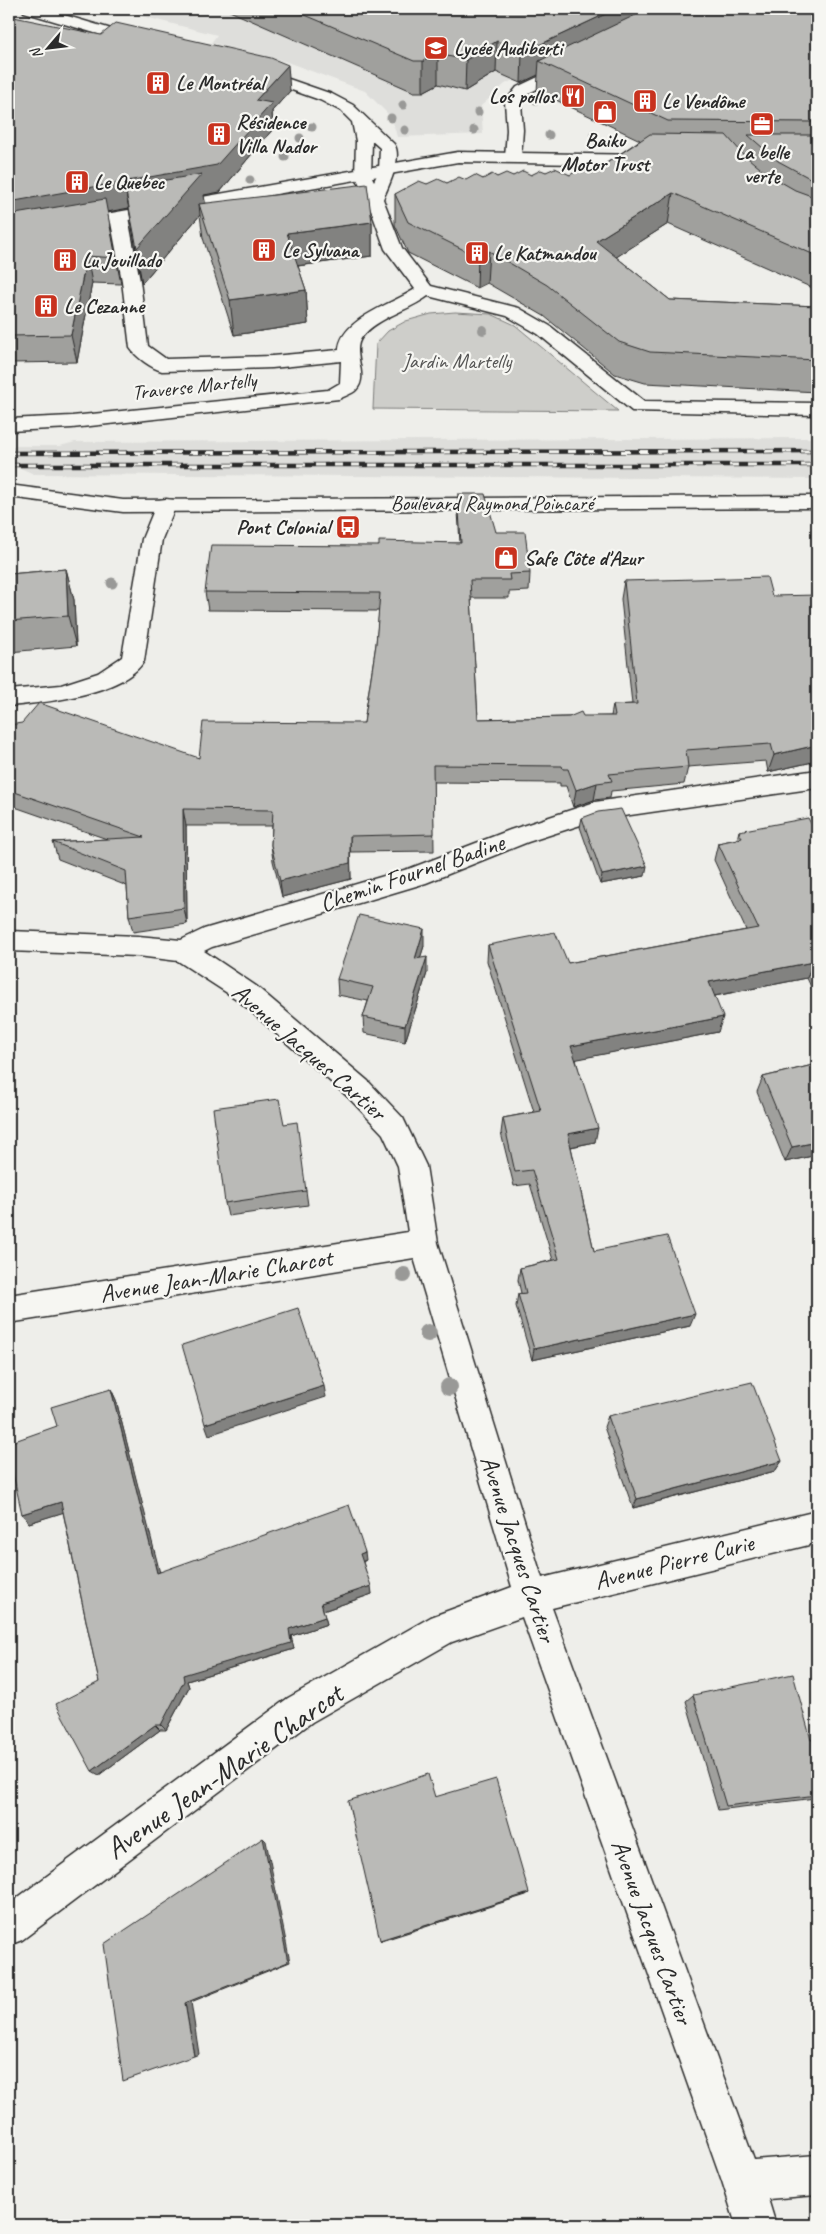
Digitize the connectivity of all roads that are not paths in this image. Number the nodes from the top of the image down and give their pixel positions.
1 (29, 9) edge
2 (158, 47) edge
3 (584, 60) edge
4 (240, 68) edge
5 (360, 120) junction
6 (514, 158) junction
7 (387, 170) junction
8 (469, 173) junction
9 (363, 175) junction
10 (375, 198) junction
11 (119, 217) junction
12 (9, 236) edge
13 (426, 290) junction
14 (348, 355) junction
15 (817, 409) edge
16 (9, 425) edge
17 (9, 491) edge
18 (817, 502) edge
19 (166, 506) junction
20 (9, 698) edge
21 (817, 779) edge
22 (9, 940) edge
23 (184, 951) junction
24 (424, 1243) junction
25 (9, 1309) edge
26 (817, 1527) edge
27 (531, 1597) junction
28 (9, 1927) edge
29 (817, 2175) edge
30 (742, 2181) junction
31 (756, 2225) edge

1 - 2 street
3 - 6 street
4 - 5 street
5 - 7 street
5 - 9 street
6 - 7 street
6 - 8 street
6 - 8 street
7 - 8 street
7 - 9 street
7 - 10 street
9 - 10 street
9 - 11 street
10 - 13 street
11 - 12 street
11 - 14 street, Traverse Martelly
13 - 14 street, Traverse Martelly
13 - 15 street
14 - 16 street, Traverse Martelly
17 - 19 street, Boulevard Raymond Poincaré
18 - 19 street, Boulevard Raymond Poincaré
19 - 20 street
21 - 23 street, Chemin Fournel Badine
22 - 23 street
23 - 24 street, Avenue Jacques Cartier
24 - 25 street, Avenue Jean-Marie Charcot
24 - 27 street, Avenue Jacques Cartier
26 - 27 street, Avenue Pierre Curie
27 - 28 street, Avenue Jean-Marie Charcot
27 - 30 street, Avenue Jacques Cartier
29 - 30 street
30 - 31 street, Avenue Jacques Cartier

